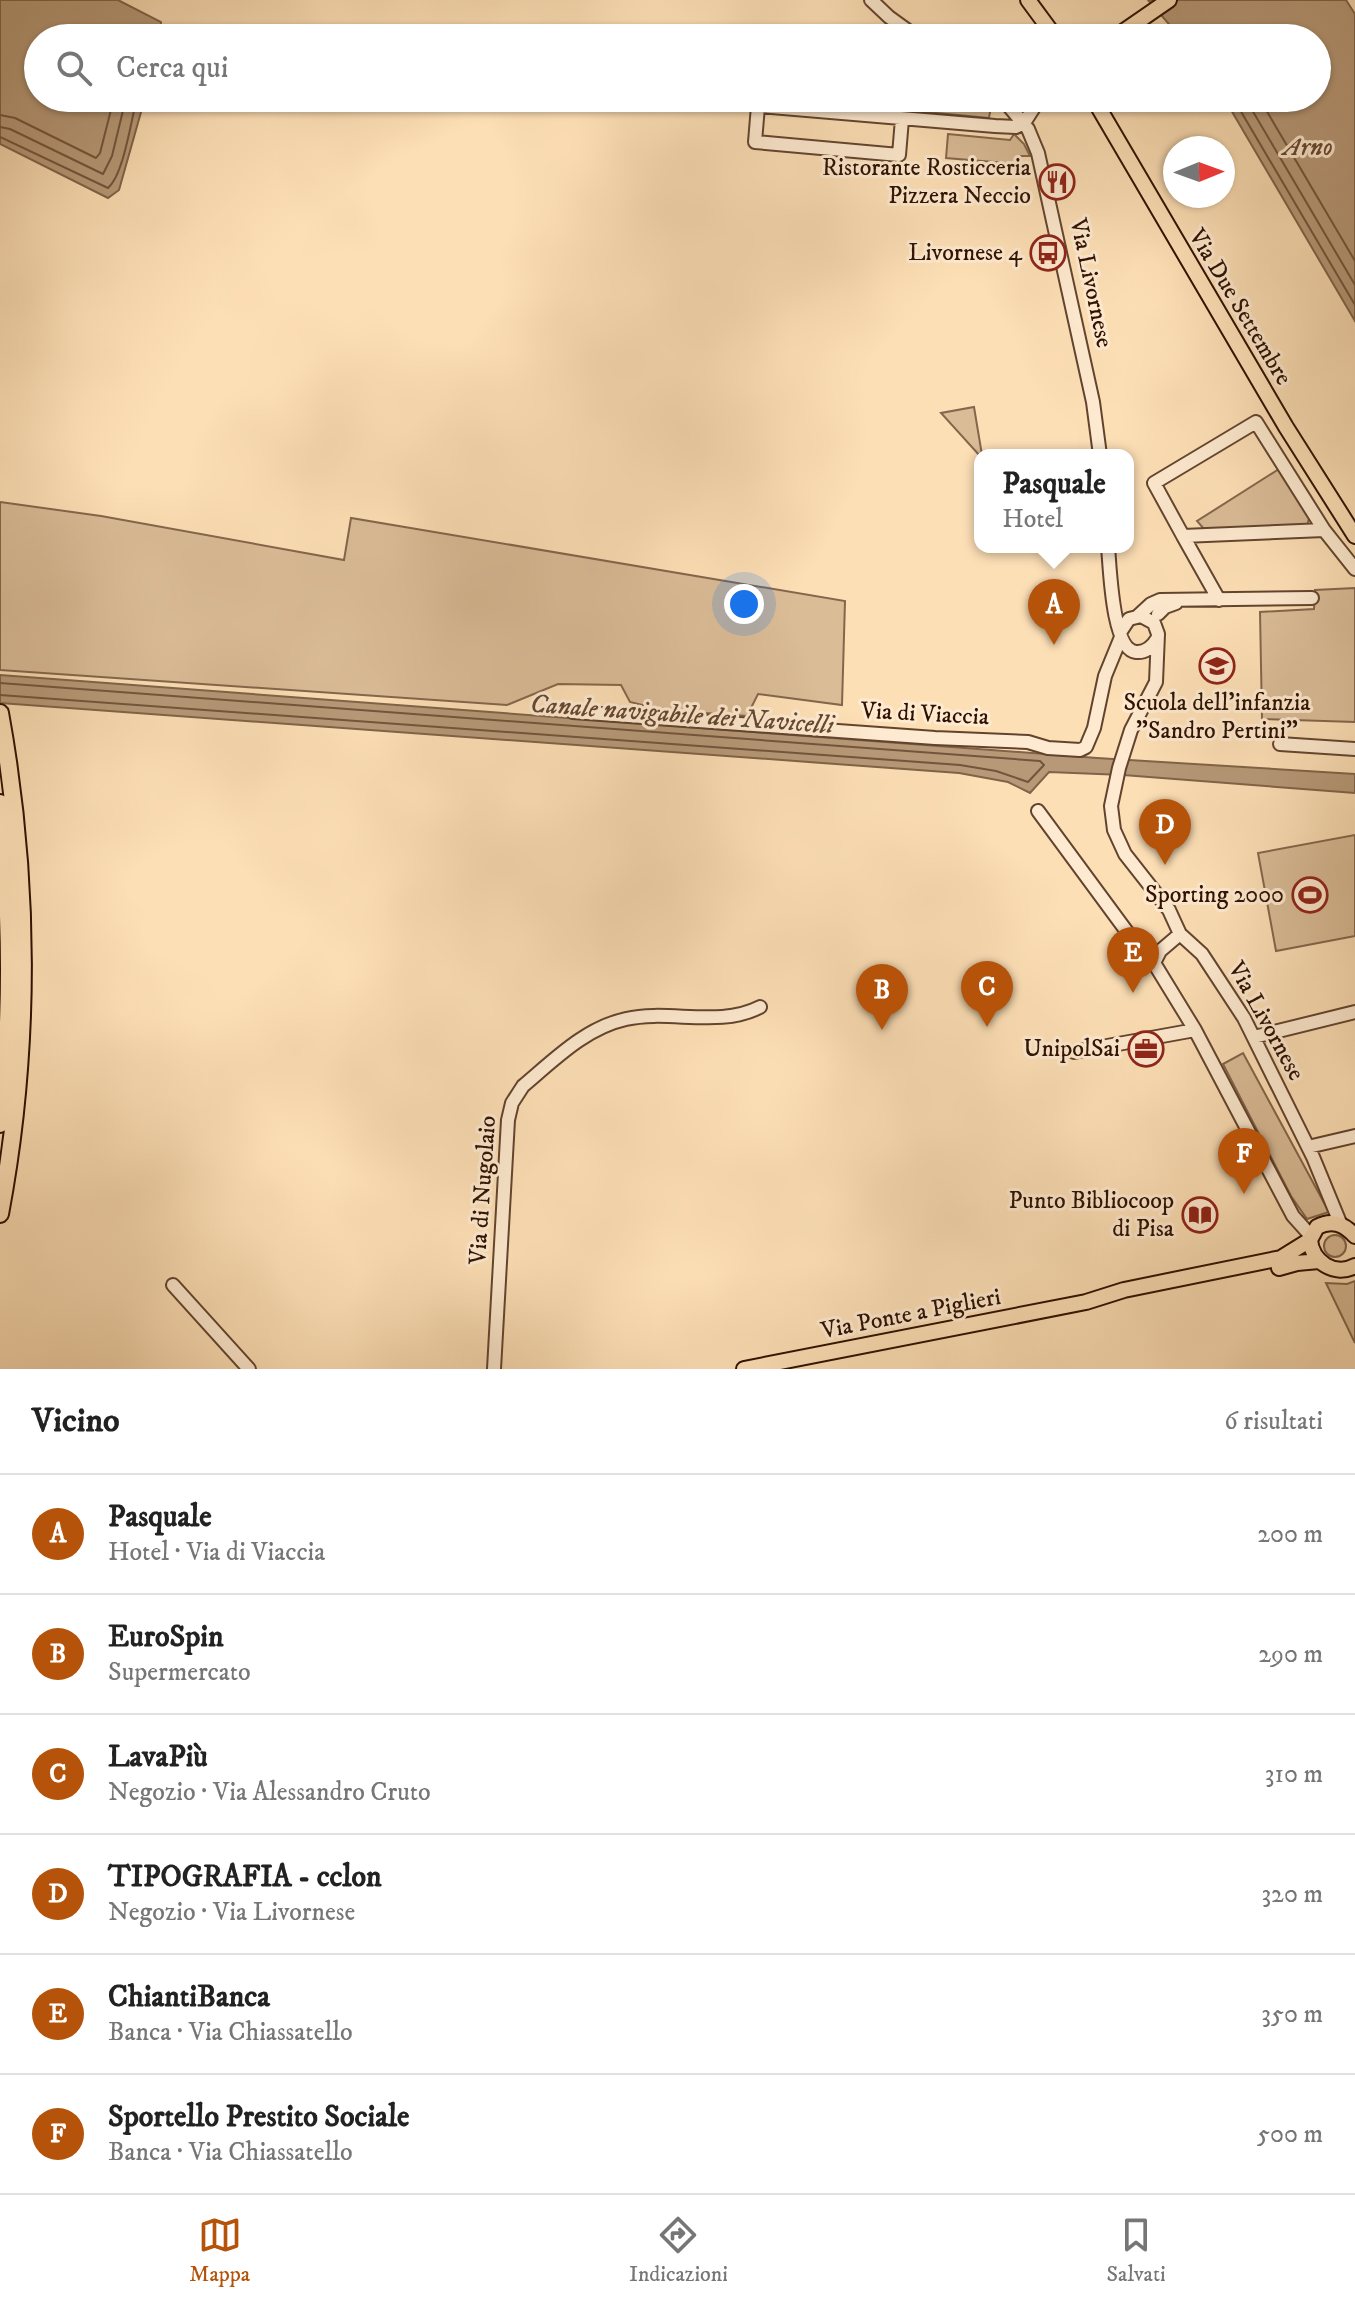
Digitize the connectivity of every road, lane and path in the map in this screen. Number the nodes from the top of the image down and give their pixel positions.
1 (871, 0) edge
2 (1028, 0) edge
3 (1169, 0) edge
4 (1040, 18) junction
5 (899, 24) edge
6 (1040, 24) edge
7 (1045, 24) edge
8 (1134, 24) edge
9 (758, 112) edge
10 (824, 112) edge
11 (1014, 112) edge
12 (1031, 112) edge
13 (1101, 112) edge
14 (902, 119) junction
15 (1024, 123) junction
16 (1099, 449) edge
17 (1324, 530) junction
18 (1183, 536) junction
19 (1355, 536) edge
20 (1108, 553) edge
21 (1355, 569) edge
22 (1112, 597) junction
23 (1312, 598) dead end
24 (1219, 600) junction
25 (1156, 608) junction
26 (1137, 616) junction
27 (1121, 634) junction
28 (1156, 634) junction
29 (1134, 652) junction
30 (1113, 660) junction
31 (1156, 676) junction
32 (573, 712) dead end
33 (0, 713) edge
34 (1280, 744) dead end
35 (1355, 749) edge
36 (0, 803) edge
37 (1038, 811) dead end
38 (1180, 934) junction
39 (1154, 963) junction
40 (760, 1007) dead end
41 (1355, 1012) edge
42 (1195, 1030) junction
43 (1254, 1037) junction
44 (1074, 1052) dead end
45 (0, 1124) edge
46 (1355, 1136) edge
47 (1308, 1147) junction
48 (0, 1214) edge
49 (1341, 1225) junction
50 (1355, 1236) edge
51 (1310, 1238) junction
52 (1319, 1261) junction
53 (1355, 1266) edge
54 (173, 1285) dead end
55 (1086, 1302) junction
56 (249, 1369) edge
57 (494, 1369) edge
58 (744, 1369) edge

1 - 5 street
2 - 4 main road
3 - 8 main road
4 - 6 main road
4 - 7 main road
9 - 14 street
10 - 14 street
11 - 15 street, Via Livornese
12 - 15 street
13 - 19 main road, Via Due Settembre
14 - 15 street
15 - 16 street, Via Livornese
17 - 18 street
17 - 18 street
17 - 21 street
18 - 24 street
20 - 22 street
22 - 26 street
22 - 27 street
23 - 24 street
24 - 25 street
25 - 26 street
25 - 28 street, Via Livornese
26 - 27 street
26 - 28 street
27 - 29 street
27 - 30 street, Via di Viaccia
28 - 29 street
28 - 31 street, Via Livornese
29 - 30 street
29 - 31 street
30 - 32 street, Via di Viaccia
31 - 38 street, Via Livornese
33 - 48 highway
34 - 35 street
36 - 45 highway
37 - 39 street
38 - 39 street
38 - 43 street, Via Livornese
39 - 42 street
40 - 57 street, Via di Nugolaio
41 - 43 street
42 - 44 street
42 - 51 street
43 - 47 street, Via Livornese
46 - 47 street
47 - 49 street, Via Livornese
49 - 50 main road
49 - 51 main road, Via Ponte a Piglieri
51 - 52 main road
51 - 55 main road, Via Ponte a Piglieri
52 - 53 main road, Via Ponte a Piglieri
52 - 55 main road, Via Ponte a Piglieri
54 - 56 street
55 - 58 main road, Via Ponte a Piglieri

